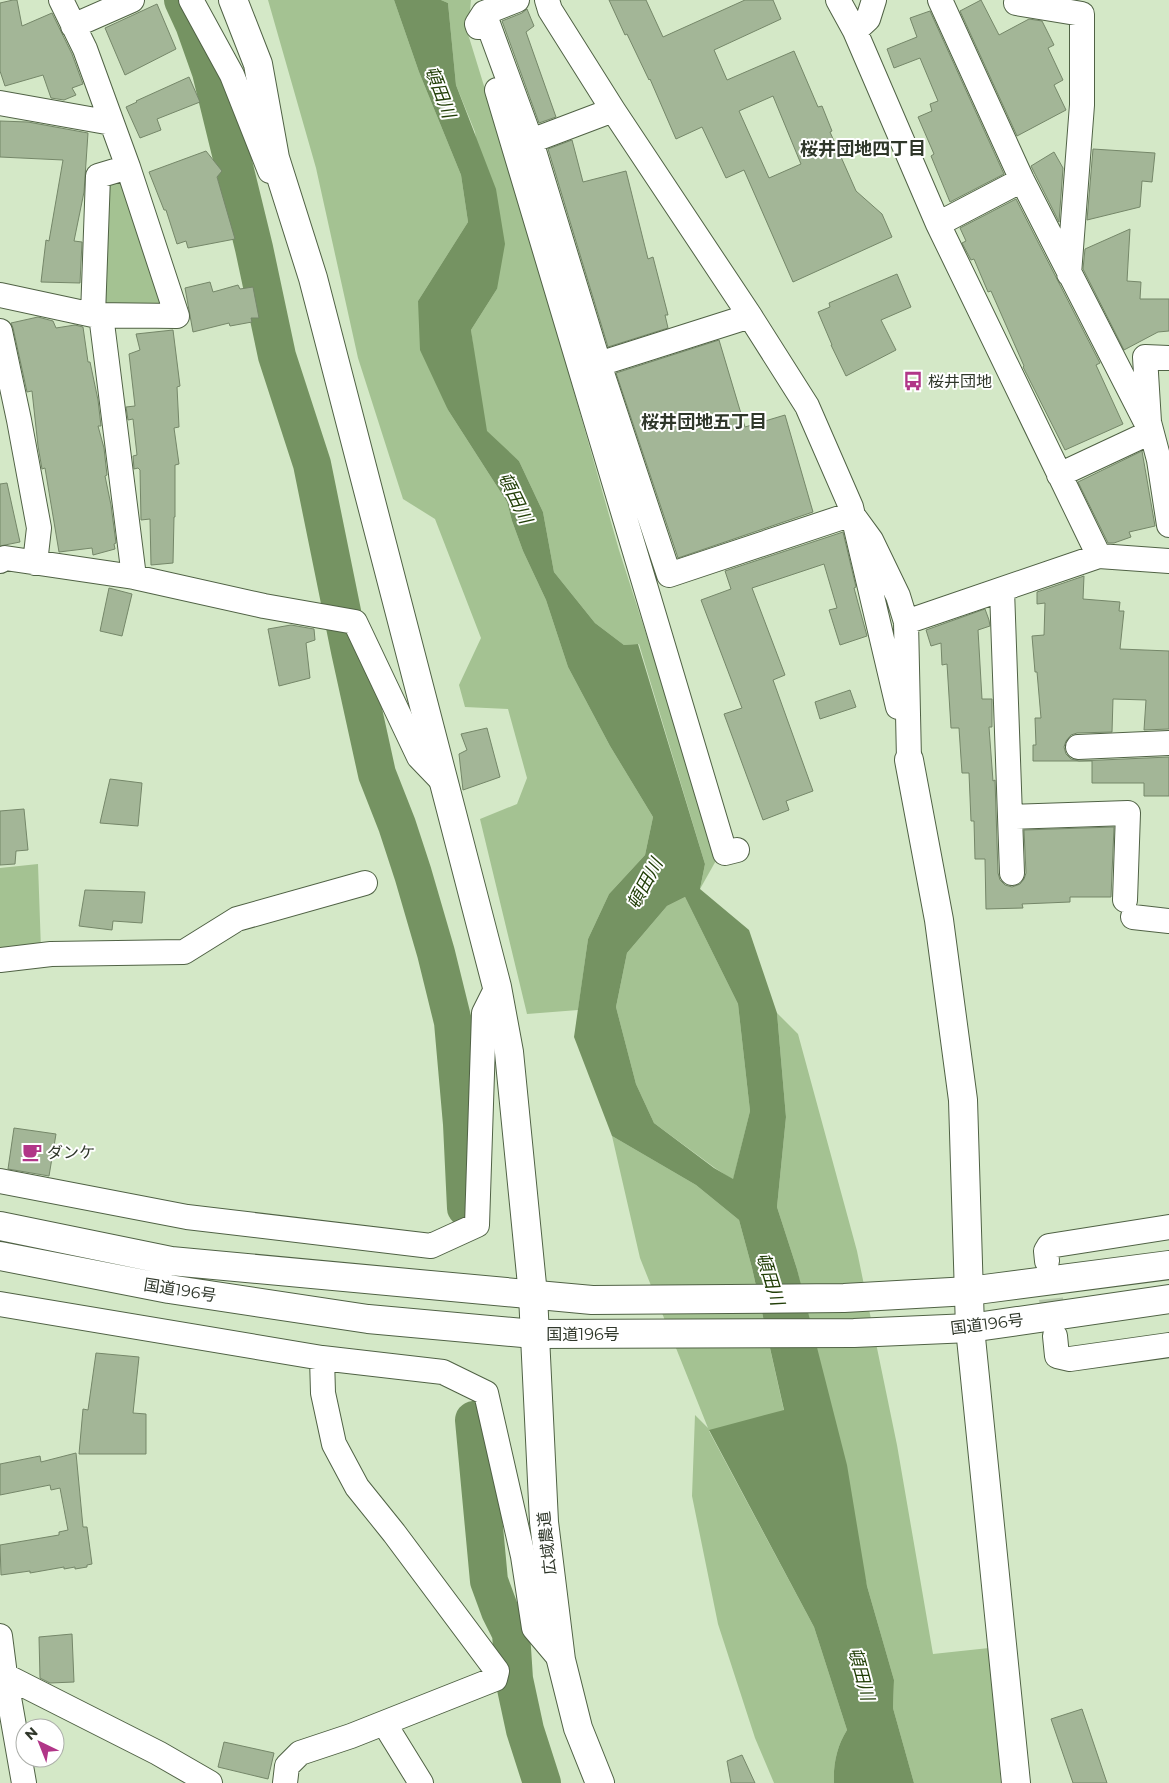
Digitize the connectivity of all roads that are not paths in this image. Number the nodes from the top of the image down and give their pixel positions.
1 (61, 0) edge
2 (132, 0) edge
3 (192, 0) edge
4 (233, 0) edge
5 (517, 0) edge
6 (838, 0) edge
7 (874, 0) edge
8 (940, 0) edge
9 (1010, 1) edge
10 (545, 3) edge
11 (484, 13) junction
12 (73, 26) junction
13 (855, 31) junction
14 (0, 103) edge
15 (613, 110) junction
16 (112, 123) junction
17 (531, 141) junction
18 (128, 167) junction
19 (1022, 180) junction
20 (286, 194) junction
21 (938, 224) junction
22 (1069, 274) junction
23 (0, 295) edge
24 (97, 315) junction
25 (750, 316) junction
26 (0, 331) edge
27 (1169, 358) edge
28 (599, 364) junction
29 (1159, 441) edge
30 (1059, 475) junction
31 (852, 514) junction
32 (1169, 525) edge
33 (1099, 556) junction
34 (0, 561) edge
35 (1169, 561) edge
36 (35, 563) junction
37 (134, 577) junction
38 (1002, 590) junction
39 (906, 622) junction
40 (1169, 743) edge
41 (1078, 747) dead end
42 (909, 760) junction
43 (444, 783) junction
44 (1010, 817) junction
45 (737, 850) dead end
46 (1012, 873) dead end
47 (365, 883) dead end
48 (1169, 921) edge
49 (0, 960) edge
50 (497, 987) junction
51 (0, 1181) edge
52 (0, 1226) edge
53 (1169, 1227) edge
54 (0, 1256) edge
55 (1047, 1261) tunnel mouth
56 (1169, 1265) edge
57 (969, 1291) junction
58 (533, 1296) junction
59 (1169, 1299) edge
60 (0, 1304) edge
61 (970, 1328) junction
62 (534, 1334) junction
63 (1055, 1336) tunnel mouth
64 (1169, 1345) edge
65 (322, 1358) junction
66 (0, 1636) edge
67 (561, 1660) junction
68 (3, 1674) edge
69 (384, 1723) junction
70 (24, 1783) edge
71 (210, 1783) edge
72 (285, 1783) edge
73 (421, 1783) edge
74 (600, 1783) edge
75 (1016, 1783) edge

1 - 12 street
2 - 12 street
3 - 20 street
4 - 20 main road, 広域農道
5 - 11 street
6 - 13 street
7 - 13 street
8 - 19 street
9 - 22 street
10 - 15 street
11 - 17 street
11 - 45 street
12 - 16 street
13 - 21 street
14 - 16 street
15 - 17 street
15 - 25 street
16 - 18 street
17 - 28 street
18 - 24 street
18 - 24 street
19 - 21 street
19 - 22 street
20 - 43 main road, 広域農道
21 - 30 street
22 - 29 street
23 - 24 street
24 - 37 street
25 - 28 street
25 - 31 street
26 - 36 street
27 - 29 street
28 - 31 street
29 - 30 street
29 - 32 street
30 - 33 street
31 - 39 street
31 - 42 street
33 - 35 street
33 - 38 street
34 - 36 street
36 - 37 street
37 - 43 street
38 - 39 street
38 - 44 street
39 - 42 street
40 - 41 street
42 - 57 main road
43 - 50 main road, 広域農道
44 - 46 street
44 - 48 street
47 - 49 street
50 - 51 street
50 - 58 main road, 広域農道
52 - 58 main road, 国道196号
53 - 55 street
54 - 62 main road, 国道196号
56 - 57 main road, 国道196号
57 - 58 main road, 国道196号
57 - 61 main road
58 - 62 main road, 広域農道
59 - 61 main road, 国道196号
60 - 65 street
61 - 62 main road, 国道196号
61 - 75 main road
62 - 67 main road, 広域農道
63 - 64 street
65 - 67 street
65 - 69 street
66 - 68 street
67 - 74 main road, 広域農道
68 - 70 street
68 - 71 street
69 - 72 street
69 - 73 street

